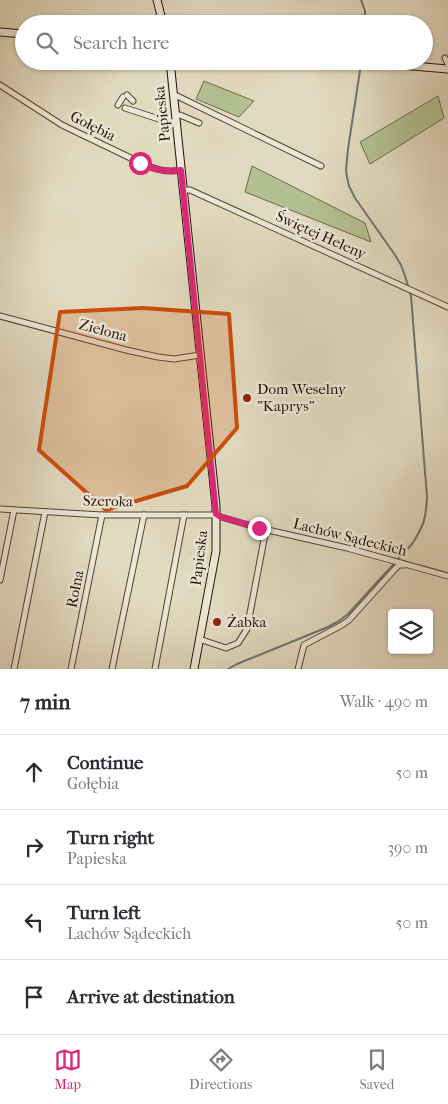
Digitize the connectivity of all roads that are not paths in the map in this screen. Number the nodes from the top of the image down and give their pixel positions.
1 (157, 0) edge
2 (161, 15) edge
3 (0, 32) edge
4 (15, 33) edge
5 (433, 68) edge
6 (448, 69) edge
7 (171, 70) edge
8 (0, 86) edge
9 (173, 94) junction
10 (133, 101) dead end
11 (118, 104) dead end
12 (125, 108) dead end
13 (180, 115) dead end
14 (165, 121) dead end
15 (199, 123) dead end
16 (321, 166) dead end
17 (181, 170) junction
18 (184, 190) junction
19 (448, 307) edge
20 (0, 316) edge
21 (200, 355) junction
22 (0, 509) edge
23 (14, 510) junction
24 (45, 512) junction
25 (216, 514) junction
26 (102, 515) junction
27 (144, 515) junction
28 (184, 515) junction
29 (266, 529) junction
30 (408, 564) junction
31 (448, 576) edge
32 (0, 580) edge
33 (199, 640) junction
34 (14, 669) edge
35 (71, 669) edge
36 (112, 669) edge
37 (154, 669) edge
38 (194, 669) edge
39 (298, 669) edge

1 - 2 street
3 - 4 street
5 - 6 street
7 - 9 street, Papieska
8 - 17 street, Gołębia
9 - 16 street
9 - 17 street, Papieska
10 - 11 street
12 - 14 street
13 - 15 street
17 - 18 street, Papieska
18 - 19 street, Świętej Heleny
18 - 21 street, Papieska
20 - 21 street, Zielona
21 - 25 street, Papieska
22 - 23 street, Szeroka
23 - 24 street, Szeroka
23 - 32 street
24 - 26 street, Szeroka
24 - 34 street
25 - 28 street, Szeroka
25 - 29 street, Lachów Sądeckich
25 - 33 street, Papieska
26 - 27 street, Szeroka
26 - 35 street, Rolna
27 - 28 street, Szeroka
27 - 36 street
28 - 37 street
29 - 30 street, Lachów Sądeckich
29 - 33 street
30 - 31 street, Lachów Sądeckich
30 - 39 street
33 - 38 street, Papieska

